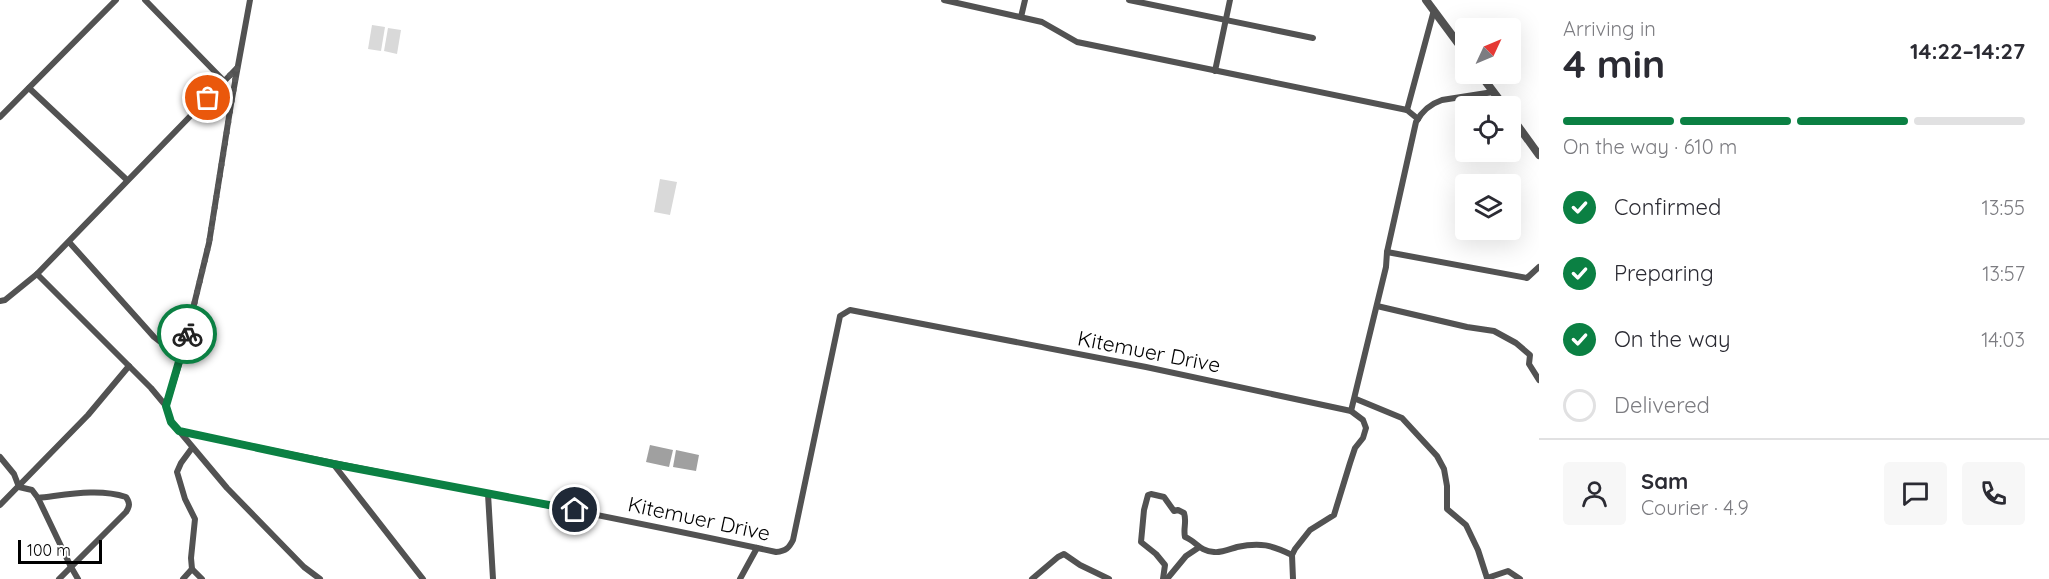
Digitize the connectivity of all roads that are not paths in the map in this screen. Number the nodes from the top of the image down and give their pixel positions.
1 (116, 0) edge
2 (145, 0) edge
3 (250, 0) edge
4 (944, 0) edge
5 (1025, 0) edge
6 (1128, 0) edge
7 (1230, 0) edge
8 (1426, 0) edge
9 (1434, 10) junction
10 (1021, 17) junction
11 (1226, 20) junction
12 (1313, 38) dead end
13 (1455, 39) edge
14 (237, 68) junction
15 (1215, 71) junction
16 (224, 81) junction
17 (1487, 84) edge
18 (29, 88) junction
19 (1493, 92) junction
20 (1496, 96) edge
21 (1407, 110) junction
22 (0, 117) edge
23 (1418, 119) junction
24 (1521, 130) edge
25 (1539, 154) edge
26 (127, 180) junction
27 (69, 242) junction
28 (1387, 252) junction
29 (1376, 266) dead end
30 (1386, 267) junction
31 (1539, 267) edge
32 (37, 274) junction
33 (0, 302) edge
34 (1377, 306) junction
35 (181, 358) junction
36 (129, 366) junction
37 (1539, 380) edge
38 (1356, 399) junction
39 (166, 406) junction
40 (1351, 411) junction
41 (179, 431) junction
42 (192, 448) junction
43 (0, 457) edge
44 (333, 464) junction
45 (19, 487) junction
46 (488, 494) junction
47 (38, 498) junction
48 (0, 505) edge
49 (757, 548) junction
50 (1198, 548) junction
51 (1292, 555) junction
52 (71, 567) junction
53 (192, 569) junction
54 (59, 579) edge
55 (78, 579) edge
56 (183, 579) edge
57 (202, 579) edge
58 (320, 579) edge
59 (423, 579) edge
60 (493, 579) edge
61 (740, 579) edge
62 (1032, 579) edge
63 (1109, 579) edge
64 (1165, 579) edge
65 (1293, 579) edge
66 (1520, 579) edge

1 - 18 street
2 - 16 street
3 - 14 street
4 - 10 street
5 - 10 street
6 - 11 street
7 - 11 street
8 - 9 street
9 - 13 street
9 - 21 street
10 - 15 street
11 - 12 street
11 - 15 street
14 - 16 street
14 - 35 street
15 - 21 street
16 - 26 street
17 - 19 street
18 - 22 street
18 - 26 street
19 - 20 street
19 - 23 street
21 - 23 street
23 - 28 street
24 - 25 street
26 - 27 street
27 - 32 street
27 - 35 street
28 - 30 street
28 - 31 street
29 - 30 street
30 - 34 street
32 - 33 street
32 - 36 street
34 - 37 street
34 - 38 street
35 - 39 street
36 - 39 street
36 - 45 street
38 - 40 street
38 - 66 street
39 - 41 street
40 - 49 street, Kitemuer Drive
40 - 51 street
41 - 42 street
41 - 44 street, Kitemuer Drive
42 - 53 street
42 - 58 street
43 - 45 street
44 - 46 street, Kitemuer Drive
44 - 59 street
45 - 47 street
45 - 48 street
46 - 49 street, Kitemuer Drive
46 - 60 street
47 - 52 street
47 - 52 street
49 - 61 street
50 - 51 street
50 - 64 street
50 - 64 street
51 - 65 street
52 - 54 street
52 - 55 street
53 - 56 street
53 - 57 street
62 - 63 street

